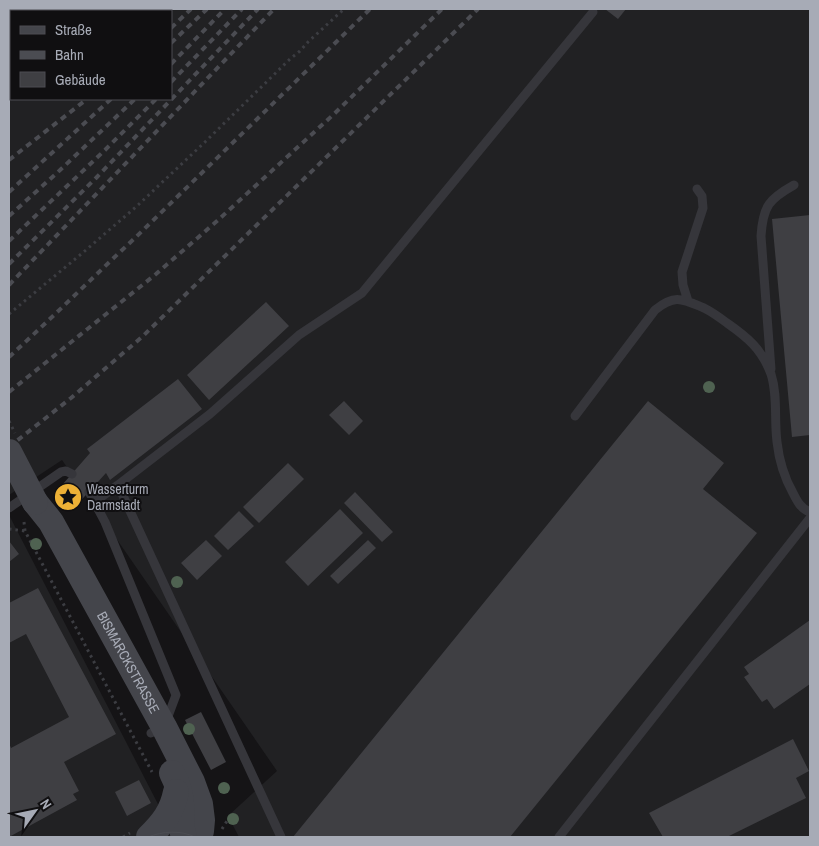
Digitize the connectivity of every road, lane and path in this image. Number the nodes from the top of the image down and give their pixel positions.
1 (344, 9) edge
2 (593, 12) dead end
3 (794, 185) dead end
4 (697, 189) dead end
5 (688, 301) junction
6 (9, 314) edge
7 (772, 379) junction
8 (575, 416) dead end
9 (9, 452) edge
10 (72, 474) dead end
11 (118, 486) junction
12 (89, 492) dead end
13 (94, 502) junction
14 (9, 508) edge
15 (810, 512) edge
16 (810, 518) edge
17 (9, 530) edge
18 (157, 730) junction
19 (152, 774) dead end
20 (178, 784) junction
21 (143, 833) edge
22 (195, 836) edge
23 (123, 837) edge
24 (281, 837) edge
25 (558, 837) edge

1 - 6 path
2 - 11 lane
3 - 7 lane
4 - 5 lane
5 - 7 lane
5 - 8 lane
7 - 15 lane
9 - 18 main road, BISMARCKSTRASSE, bridge
10 - 14 lane
11 - 13 lane
11 - 24 lane
12 - 13 lane
13 - 18 lane
16 - 25 lane
17 - 19 path
18 - 20 main road, BISMARCKSTRASSE
18 - 22 main road, BISMARCKSTRASSE
20 - 21 main road
20 - 22 main road, BISMARCKSTRASSE
21 - 23 path

